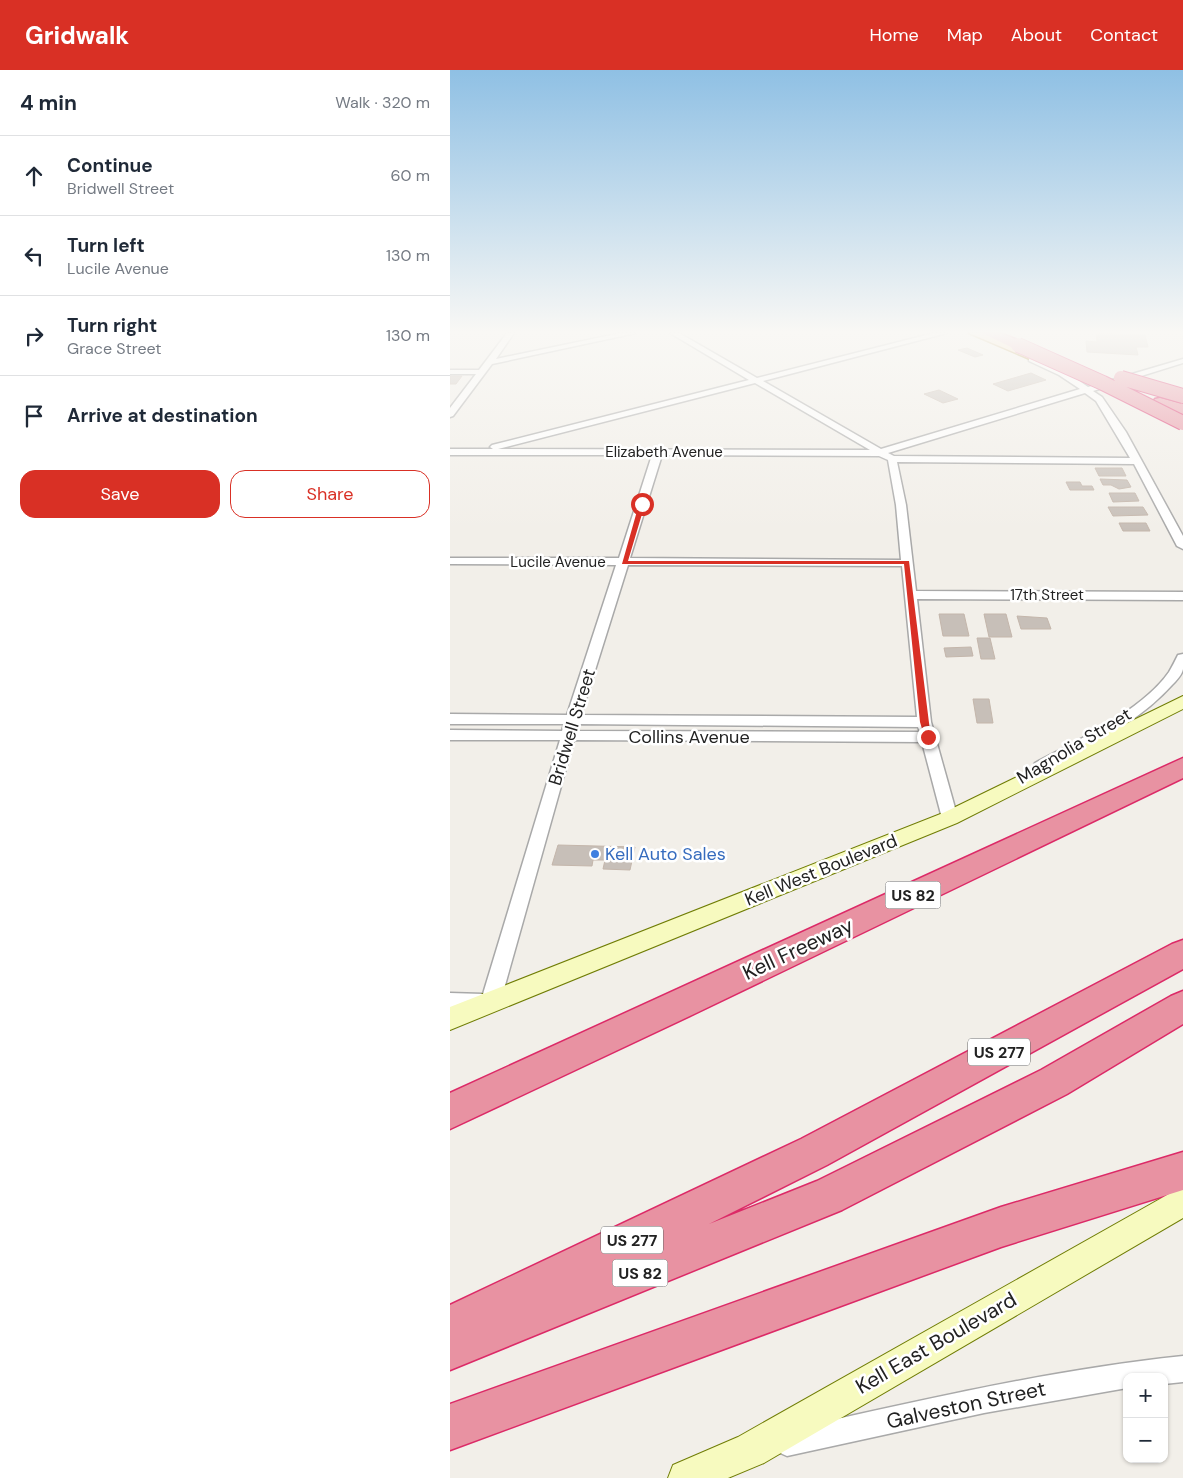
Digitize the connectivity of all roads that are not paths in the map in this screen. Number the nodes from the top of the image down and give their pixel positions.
1 (461, 399) edge
2 (688, 399) edge
3 (784, 399) edge
4 (1060, 399) edge
5 (1099, 399) edge
6 (1133, 399) edge
7 (1151, 399) edge
8 (1160, 402) joint
9 (1183, 410) edge
10 (450, 414) edge
11 (1183, 423) edge
12 (450, 452) edge
13 (483, 452) junction
14 (658, 452) junction
15 (878, 453) junction
16 (892, 460) junction
17 (1137, 461) junction
18 (1183, 546) edge
19 (450, 561) edge
20 (624, 562) junction
21 (907, 562) junction
22 (911, 595) junction
23 (1183, 596) edge
24 (1183, 658) edge
25 (1183, 702) edge
26 (450, 719) edge
27 (573, 720) junction
28 (924, 722) junction
29 (450, 735) edge
30 (568, 736) junction
31 (928, 737) junction
32 (1183, 760) edge
33 (1183, 767) edge
34 (1145, 786) junction
35 (950, 818) junction
36 (1183, 953) edge
37 (450, 1001) edge
38 (490, 1003) junction
39 (1183, 1006) edge
40 (450, 1020) edge
41 (450, 1111) edge
42 (1183, 1171) edge
43 (828, 1196) joint
44 (1183, 1201) edge
45 (450, 1328) edge
46 (450, 1348) edge
47 (1183, 1369) edge
48 (450, 1427) edge
49 (751, 1450) junction
50 (686, 1478) edge

1 - 10 street
2 - 13 street
3 - 15 street
4 - 15 street
5 - 17 street
6 - 11 highway, bridge
7 - 8 main road
8 - 9 highway
12 - 13 street, Elizabeth Avenue
13 - 14 street, Elizabeth Avenue
14 - 15 street, Elizabeth Avenue
14 - 20 street, Bridwell Street
15 - 16 street
16 - 17 street
16 - 21 street
17 - 18 street
19 - 20 street, Lucile Avenue
20 - 21 street, Lucile Avenue
20 - 27 street, Bridwell Street
21 - 22 street
22 - 23 street, 17th Street
22 - 28 street
24 - 35 street, Magnolia Street
25 - 35 main road, Kell West Boulevard
26 - 27 street, Collins Avenue
27 - 28 street, Collins Avenue
27 - 30 street, Bridwell Street
28 - 31 street
29 - 30 street, Collins Avenue
30 - 31 street, Collins Avenue
30 - 38 street, Bridwell Street
31 - 35 street
32 - 34 highway
33 - 34 highway, US 82
34 - 41 highway, Kell Freeway / US 82
35 - 38 main road, Kell West Boulevard
36 - 45 highway, US 277
37 - 38 street
38 - 40 main road, Kell West Boulevard
39 - 43 highway, US 82
42 - 48 highway
43 - 46 highway, US 82
44 - 49 main road, Kell East Boulevard
47 - 49 street, Galveston Street
49 - 50 main road, Kell East Boulevard

